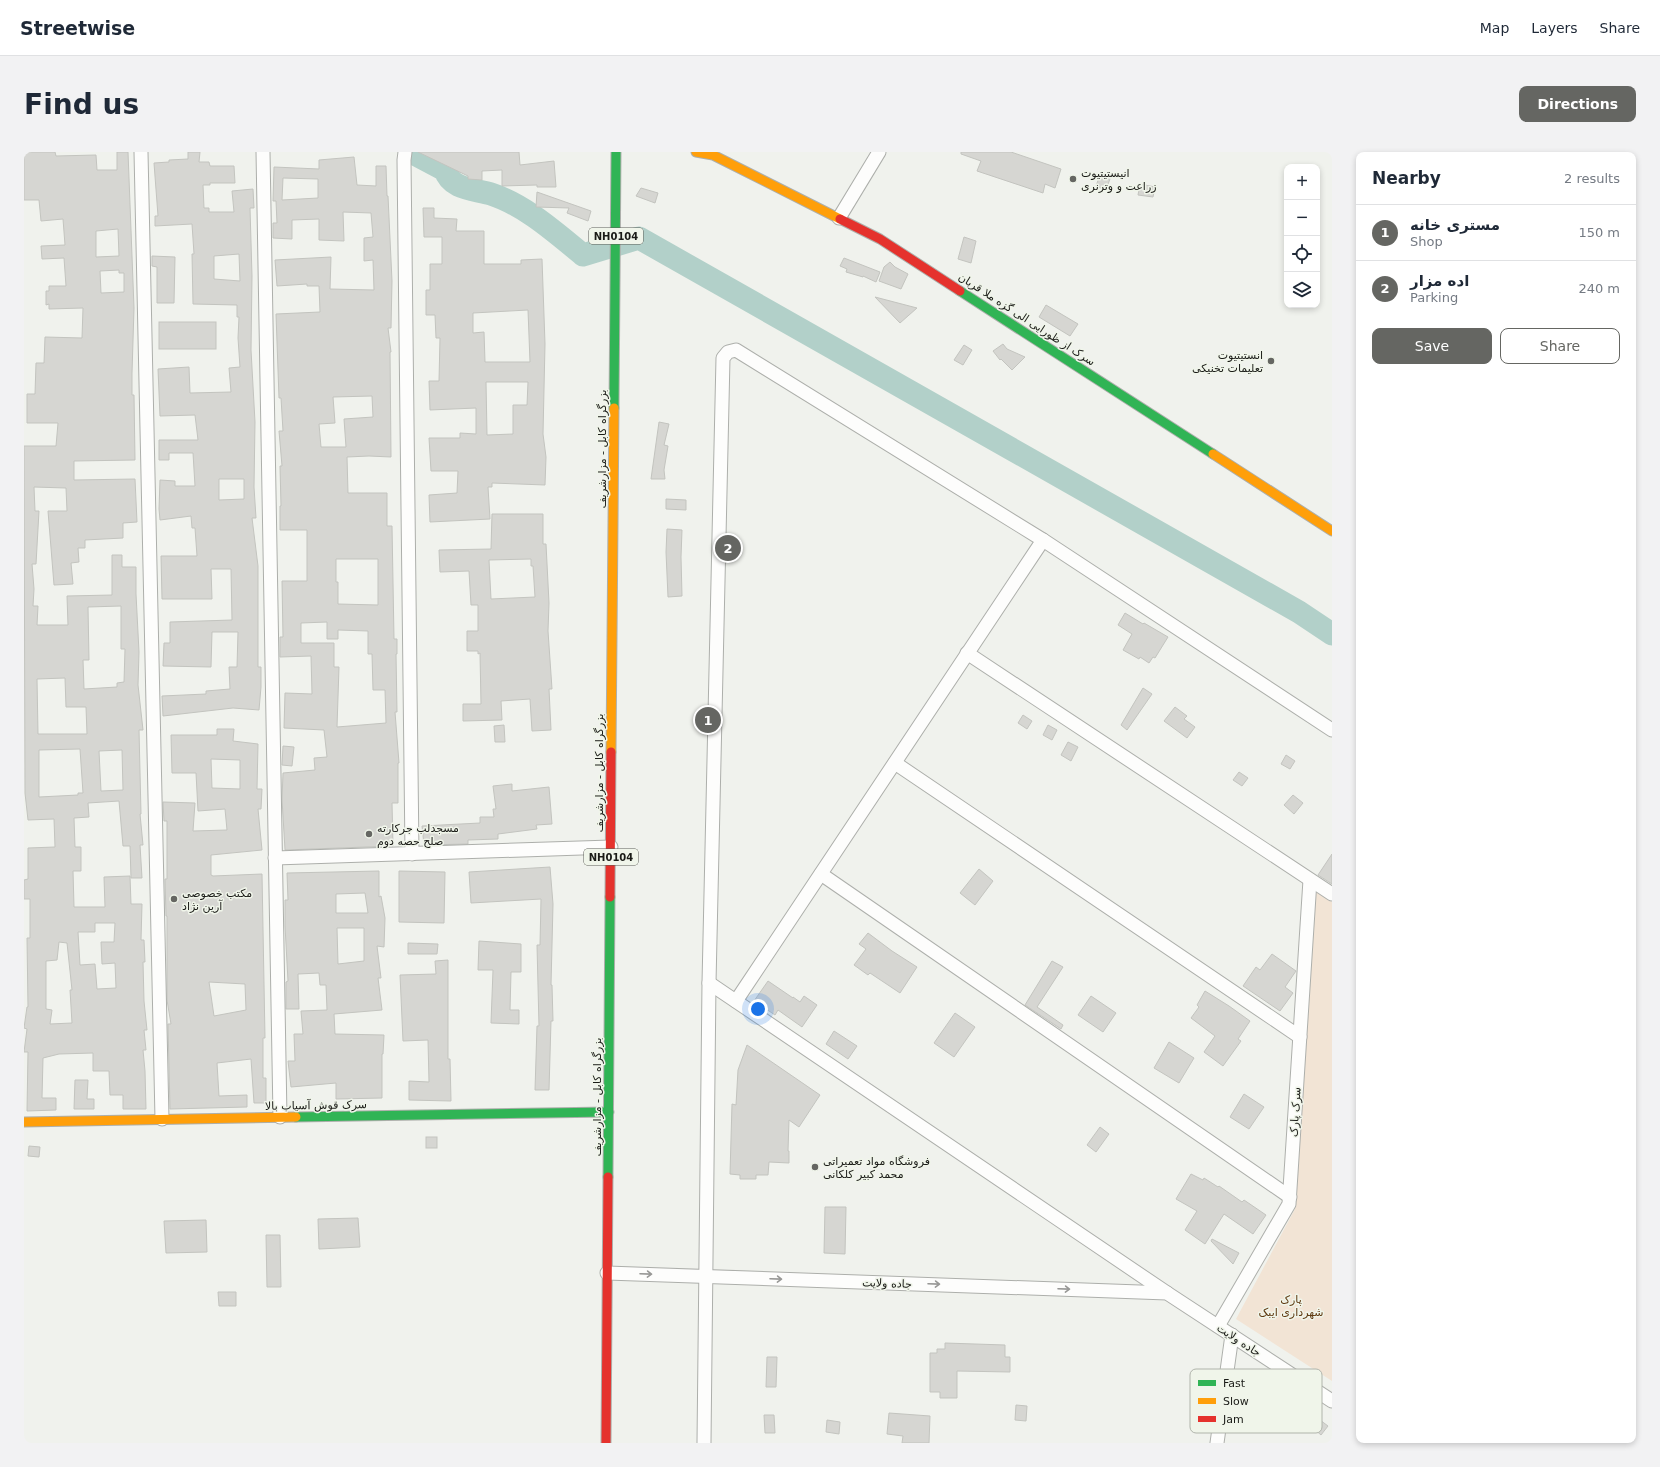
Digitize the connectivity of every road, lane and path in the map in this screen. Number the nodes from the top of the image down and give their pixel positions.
1 (141, 152) edge
2 (263, 152) edge
3 (405, 152) edge
4 (616, 152) edge
5 (696, 152) edge
6 (879, 152) edge
7 (713, 153) edge
8 (839, 218) junction
9 (1332, 531) edge
10 (1042, 540) junction
11 (967, 653) junction
12 (1332, 730) edge
13 (895, 763) junction
14 (611, 847) junction
15 (412, 854) junction
16 (276, 858) junction
17 (821, 874) junction
18 (1310, 880) junction
19 (1332, 894) edge
20 (709, 983) junction
21 (736, 1001) junction
22 (1300, 1037) junction
23 (609, 1112) junction
24 (280, 1117) junction
25 (162, 1119) junction
26 (24, 1122) edge
27 (1290, 1197) junction
28 (608, 1273) junction
29 (706, 1276) junction
30 (1167, 1293) junction
31 (1218, 1326) junction
32 (1232, 1335) junction
33 (1227, 1369) edge
34 (1284, 1369) edge
35 (1322, 1394) edge
36 (1332, 1401) edge
37 (1217, 1433) edge
38 (606, 1443) edge
39 (704, 1443) edge
40 (1216, 1443) edge

1 - 25 street
2 - 16 street
3 - 15 street
4 - 14 main road, بزرگراه کابل - مزارشریف / NH0104
5 - 7 main road, سرک از ظورایی الی گزه ملا قربان
6 - 8 street
7 - 8 main road, سرک از ظورایی الی گزه ملا قربان
8 - 9 main road, سرک از ظورایی الی گزه ملا قربان
10 - 11 street
10 - 12 street
10 - 20 street
11 - 13 street
11 - 18 street
13 - 17 street
13 - 22 street
14 - 15 street
14 - 23 main road, بزرگراه کابل - مزارشریف / NH0104
15 - 16 street
16 - 24 street
17 - 21 street
17 - 27 street
18 - 19 street
18 - 22 street, سرک پارک
20 - 21 street, جاده ولایت
20 - 29 street
21 - 30 street, جاده ولایت
22 - 27 street, سرک پارک
23 - 24 main road, سرک قوش آسیاب بالا
23 - 28 main road, بزرگراه کابل - مزارشریف / NH0104
24 - 25 main road, سرک قوش آسیاب بالا
25 - 26 main road, سرک قوش آسیاب بالا
27 - 31 street, سرک پارک
28 -> 29 street, جاده ولایت
28 - 38 main road, بزرگراه کابل - مزارشریف / NH0104
29 -> 30 street, جاده ولایت
29 - 39 street
30 - 31 street, جاده ولایت
31 - 32 street, جاده ولایت
32 - 33 street
32 - 34 street, جاده ولایت
35 - 36 street, جاده ولایت
37 - 40 street

